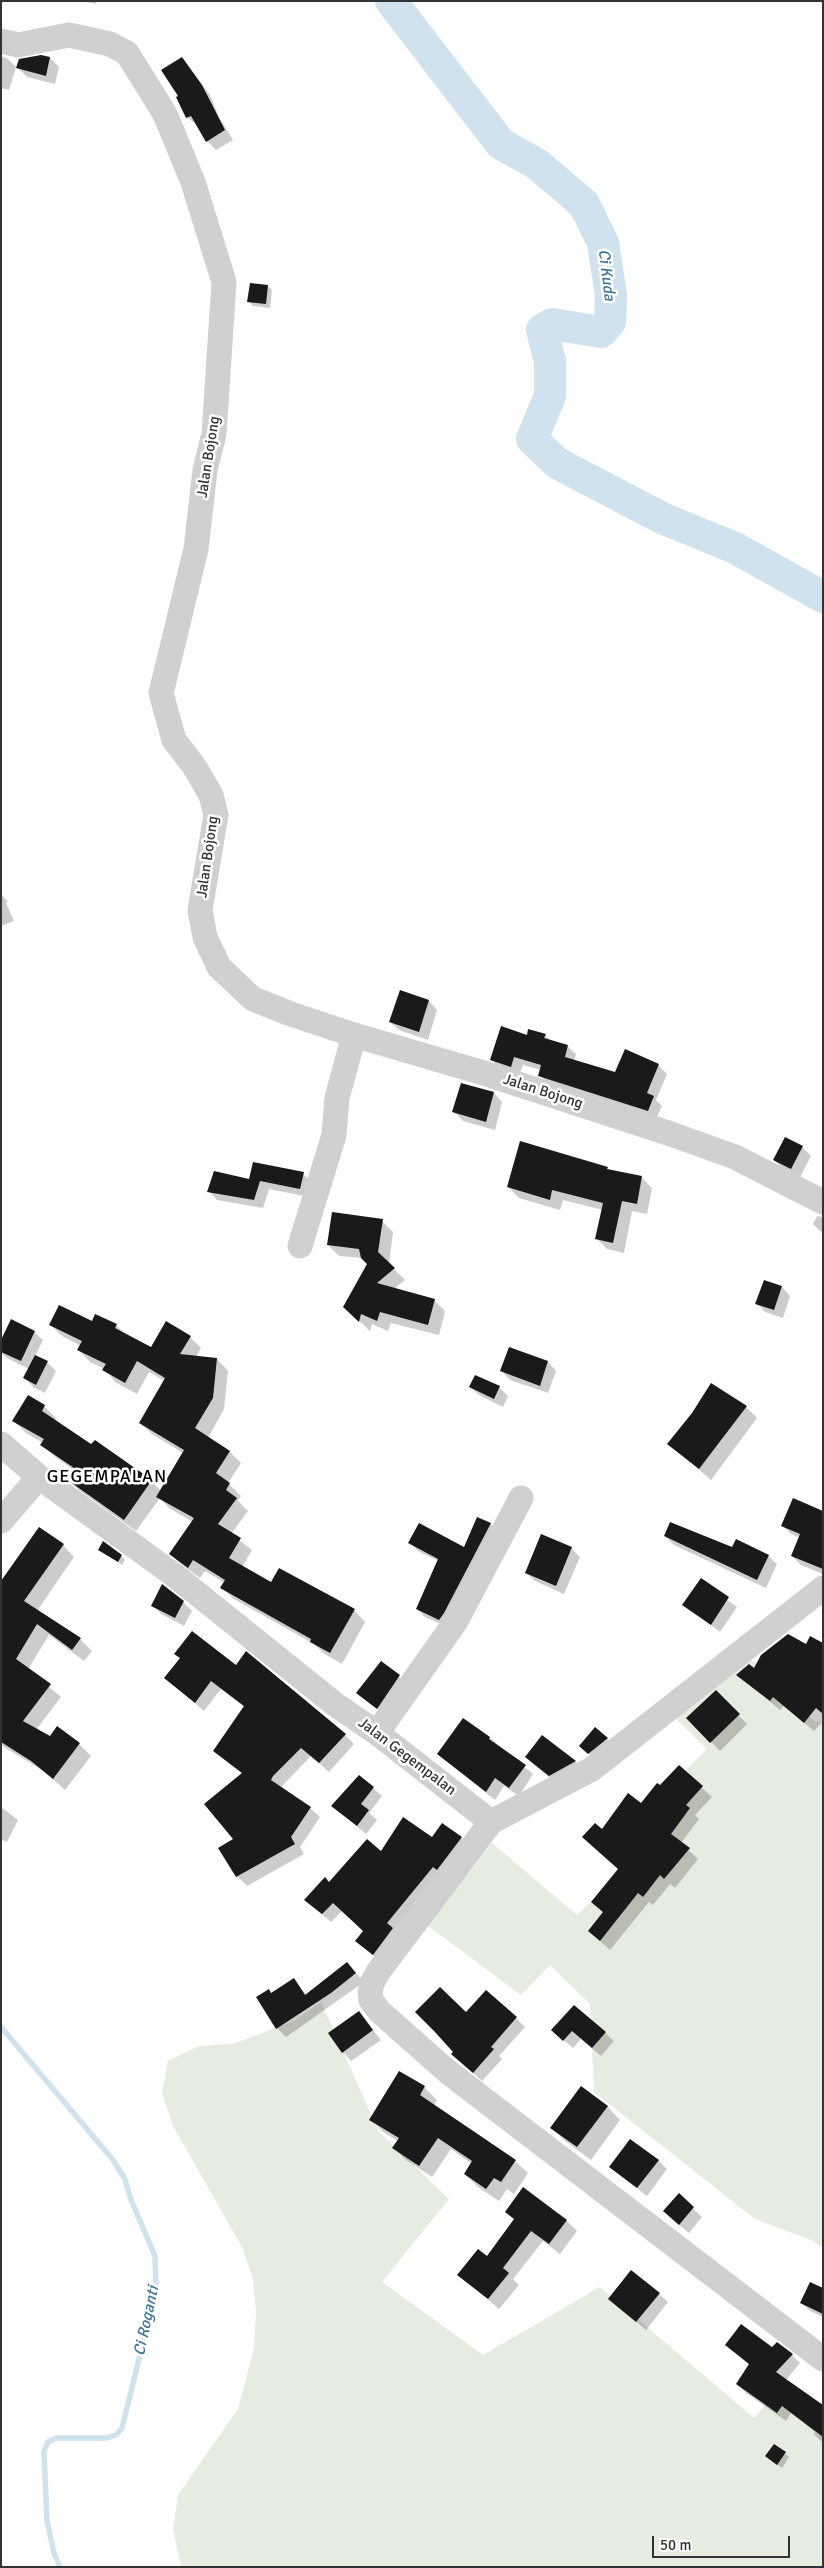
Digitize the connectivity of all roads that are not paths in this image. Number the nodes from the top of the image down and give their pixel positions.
1 (1, 41) edge
2 (354, 1035) junction
3 (823, 1202) edge
4 (300, 1246) dead end
5 (1, 1444) edge
6 (39, 1477) junction
7 (521, 1498) dead end
8 (1, 1521) edge
9 (823, 1588) edge
10 (377, 1733) junction
11 (491, 1822) junction
12 (823, 2359) edge

1 - 2 street, Jalan Bojong
2 - 3 street, Jalan Bojong
2 - 4 street
5 - 6 street, Jalan Gegempalan
6 - 8 street
6 - 10 street, Jalan Gegempalan
7 - 10 street
9 - 11 street
10 - 11 street, Jalan Gegempalan
11 - 12 street

